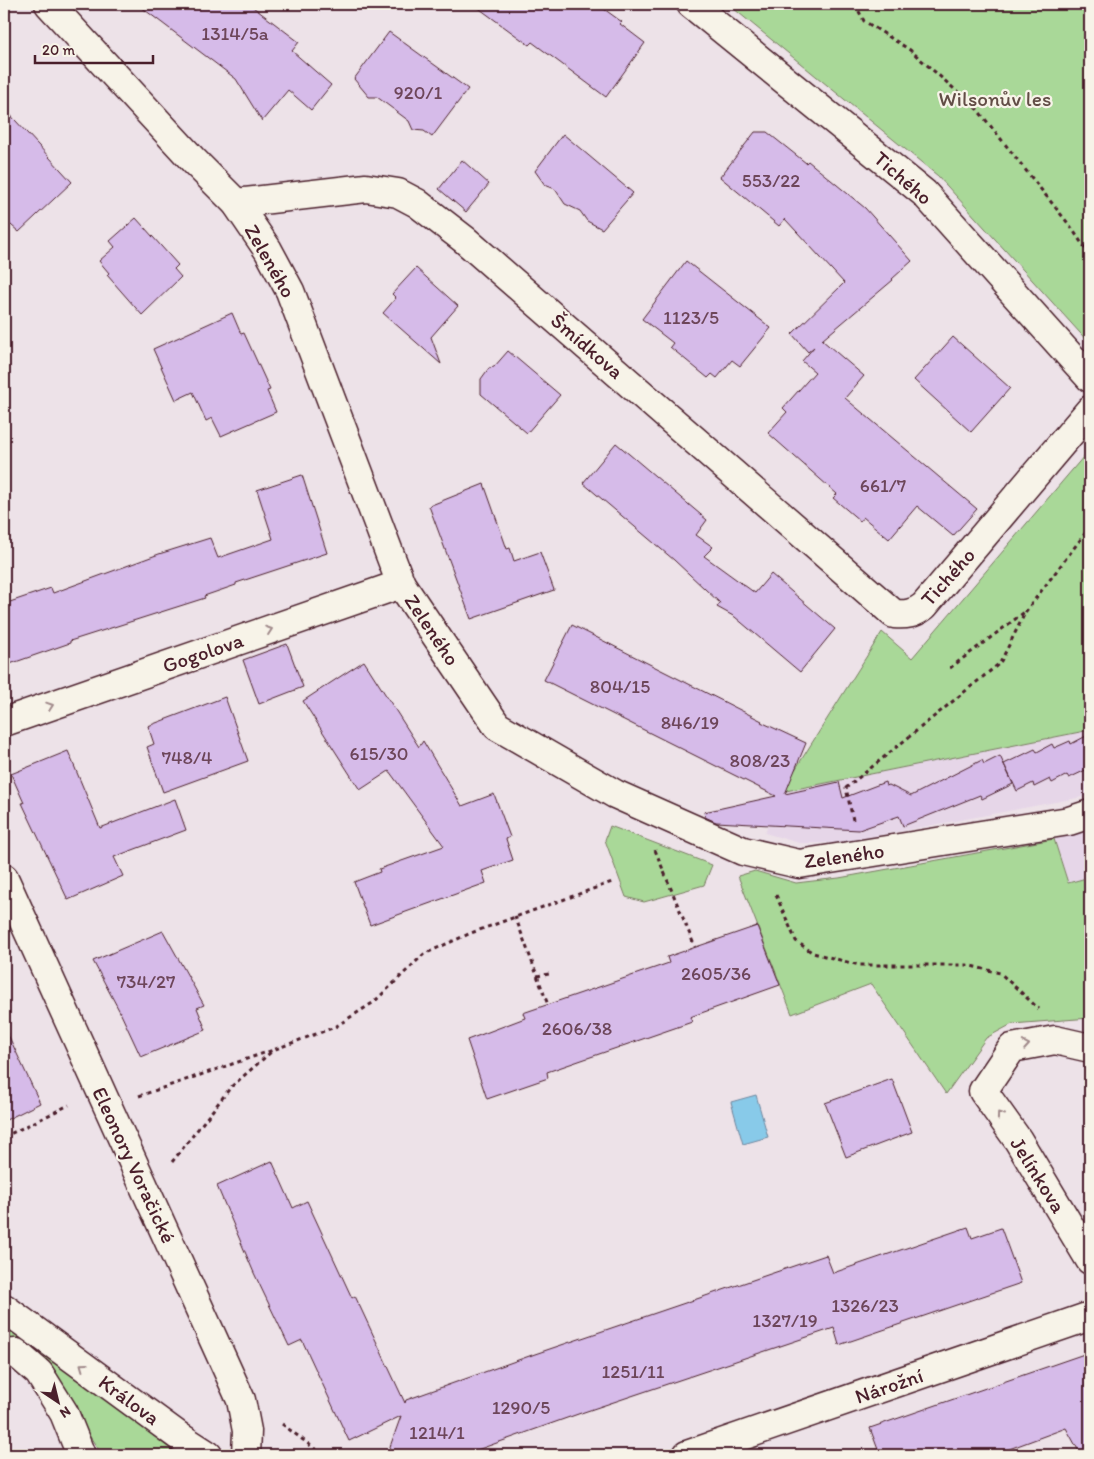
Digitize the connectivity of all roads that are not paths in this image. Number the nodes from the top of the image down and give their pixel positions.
1 (48, 4) edge
2 (691, 4) edge
3 (236, 203) junction
4 (1090, 378) edge
5 (1090, 410) edge
6 (401, 584) junction
7 (894, 614) joint
8 (4, 722) edge
9 (1090, 814) edge
10 (4, 878) edge
11 (1090, 1048) edge
12 (1090, 1260) edge
13 (4, 1308) edge
14 (1090, 1316) edge
15 (4, 1354) edge
16 (81, 1455) edge
17 (208, 1455) edge
18 (246, 1455) edge
19 (687, 1455) edge

1 - 3 street, Zeleného
2 - 4 street, Tichého
3 - 6 street, Zeleného
3 - 7 street, Šmídkova
5 - 7 street, Tichého
8 -> 6 street, Gogolova
6 - 9 street, Zeleného
10 - 18 street, Eleonory Voračické
12 -> 11 street, Jelínkova
17 -> 13 street, Králova
14 - 19 street, Nárožní
15 - 16 street

